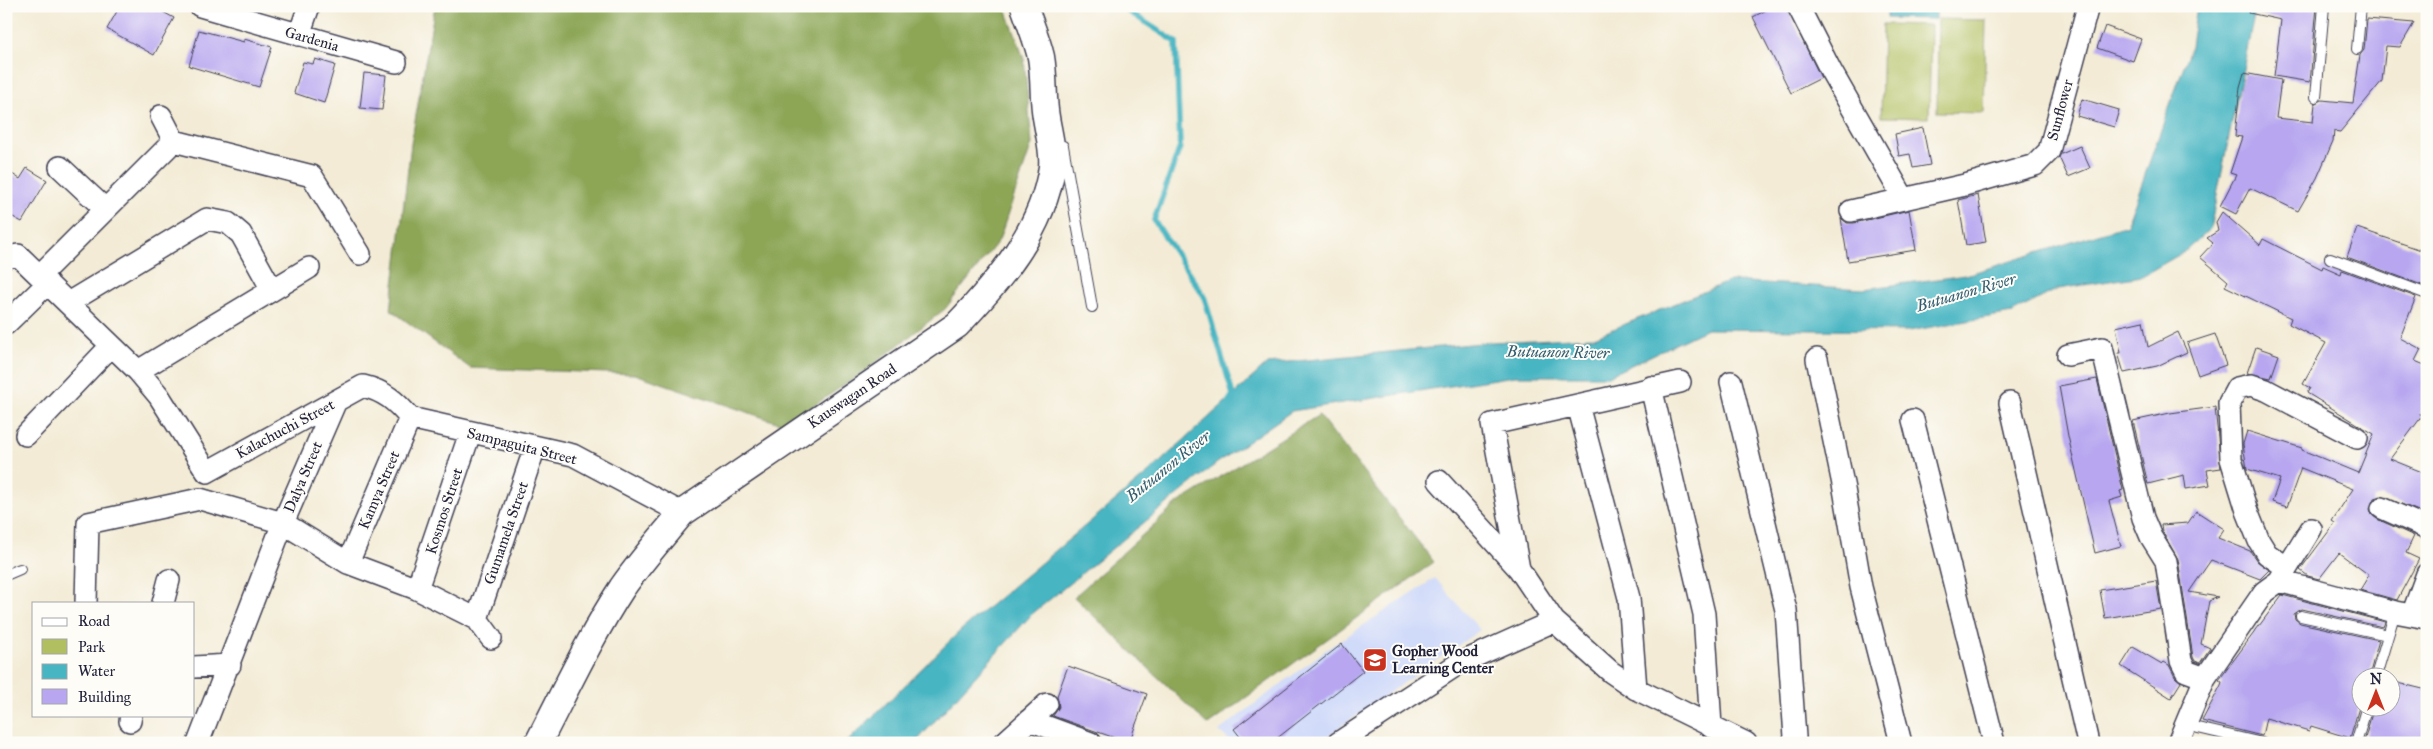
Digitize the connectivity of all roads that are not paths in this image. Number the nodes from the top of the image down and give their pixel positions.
1 (200, 6) edge
2 (309, 6) edge
3 (1024, 6) edge
4 (1798, 6) edge
5 (2088, 6) edge
6 (2324, 6) edge
7 (2361, 6) edge
8 (299, 35) junction
9 (2357, 49) dead end
10 (396, 62) dead end
11 (2316, 97) dead end
12 (1045, 112) junction
13 (161, 116) dead end
14 (174, 141) junction
15 (60, 167) dead end
16 (1904, 199) junction
17 (105, 209) junction
18 (1851, 211) dead end
19 (360, 254) dead end
20 (6, 257) edge
21 (2330, 258) dead end
22 (309, 268) dead end
23 (44, 279) junction
24 (271, 288) junction
25 (2427, 294) edge
26 (68, 303) junction
27 (1092, 307) dead end
28 (6, 324) edge
29 (112, 346) junction
30 (2068, 355) dead end
31 (1816, 359) dead end
32 (138, 371) junction
33 (1680, 382) dead end
34 (1731, 382) dead end
35 (1651, 387) junction
36 (335, 403) junction
37 (2010, 403) dead end
38 (1578, 405) junction
39 (410, 418) junction
40 (1913, 420) dead end
41 (470, 433) junction
42 (26, 434) dead end
43 (2357, 438) dead end
44 (535, 447) junction
45 (207, 472) junction
46 (1439, 481) dead end
47 (200, 499) junction
48 (2382, 508) dead end
49 (682, 513) junction
50 (283, 523) junction
51 (2427, 528) edge
52 (2311, 529) dead end
53 (348, 563) junction
54 (20, 568) dead end
55 (1519, 569) junction
56 (2282, 574) junction
57 (2427, 574) edge
58 (6, 575) edge
59 (169, 580) dead end
60 (418, 589) junction
61 (86, 602) edge
62 (163, 602) edge
63 (2411, 615) edge
64 (2301, 616) dead end
65 (477, 619) junction
66 (1554, 621) junction
67 (2388, 635) junction
68 (491, 638) dead end
69 (230, 664) junction
70 (2379, 666) edge
71 (195, 667) edge
72 (2205, 678) junction
73 (1636, 688) junction
74 (1047, 704) dead end
75 (2364, 716) edge
76 (1029, 720) junction
77 (1711, 728) junction
78 (2182, 734) edge
79 (2357, 740) dead end
80 (198, 743) edge
81 (538, 743) edge
82 (1004, 743) edge
83 (1091, 743) edge
84 (1338, 743) edge
85 (1746, 743) edge
86 (1793, 743) edge
87 (1901, 743) edge
88 (1994, 743) edge
89 (2088, 743) edge
90 (2262, 743) edge

1 - 8 street, Gardenia
2 - 8 street
3 - 12 street, Kauswagan Road
4 - 16 street
5 - 16 street, Sunflower
6 - 11 lane
7 - 9 lane
8 - 10 street, Gardenia
12 - 27 lane
12 - 49 street, Kauswagan Road
13 - 14 street
14 - 17 street
14 - 19 street
15 - 17 street
16 - 18 street, Sunflower
17 - 23 street
20 - 23 street
21 - 25 lane
22 - 24 street
23 - 26 street
23 - 28 street
24 - 26 street
24 - 32 street
26 - 29 street
29 - 32 street
29 - 42 street
30 - 72 street
31 - 87 street
32 - 45 street
33 - 35 street
34 - 86 street
35 - 38 street
35 - 77 street
36 - 39 street, Kalachuchi Street
36 - 45 street, Kalachuchi Street
36 - 50 street, Dalya Street
37 - 89 street
38 - 55 street
38 - 73 street
39 - 41 street, Sampaguita Street
39 - 53 street, Kamya Street
40 - 88 street
41 - 44 street, Sampaguita Street
41 - 60 street, Kosmos Street
43 - 56 street
44 - 49 street, Sampaguita Street
44 - 65 street, Gumamela Street
45 - 47 street
46 - 55 street
47 - 50 street
47 - 61 street
48 - 51 street
49 - 81 street, Kauswagan Road
50 - 53 street
50 - 69 street, Dalya Street
52 - 56 street
53 - 60 street
54 - 58 lane
55 - 66 street
56 - 63 street
56 - 72 street
57 - 63 street
59 - 62 street
60 - 65 street
63 - 67 lane
64 - 67 lane
65 - 68 street
66 - 73 street
66 - 84 street
67 - 70 lane
69 - 71 street
69 - 80 street, Dalya Street
72 - 78 street
73 - 77 street
74 - 76 street
75 - 79 lane
76 - 82 street
76 - 83 street
77 - 85 street
78 - 90 lane

